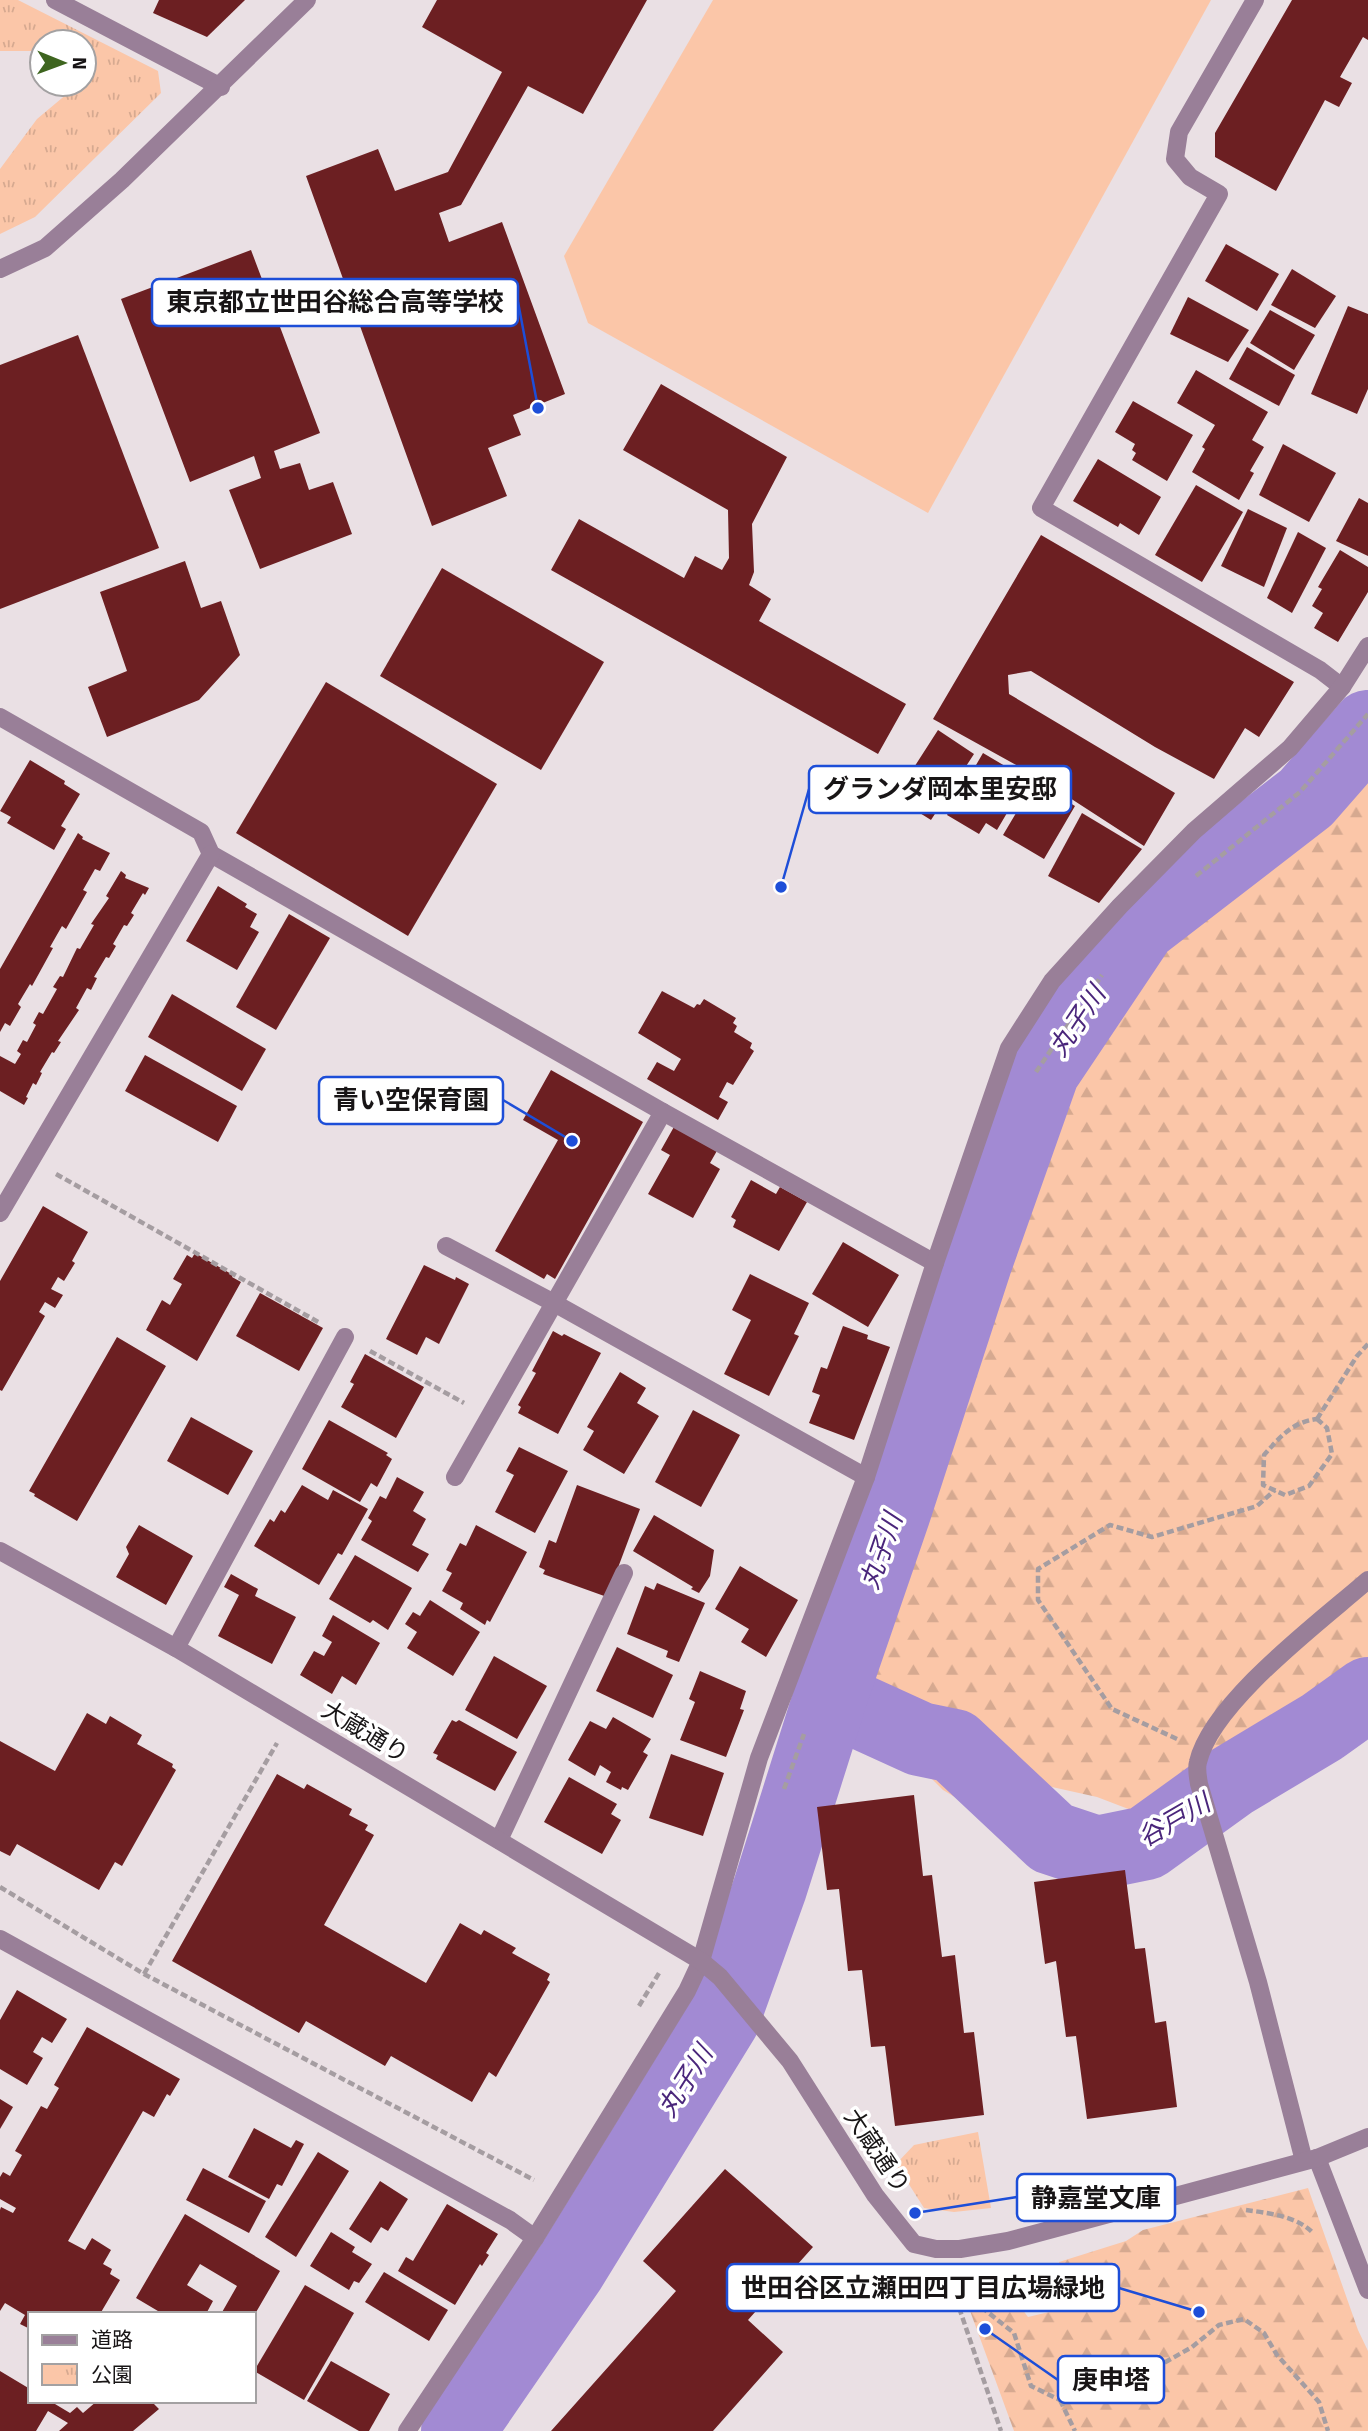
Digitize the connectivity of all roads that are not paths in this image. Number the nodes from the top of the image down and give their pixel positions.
1 (55, 0) edge
2 (307, 0) edge
3 (1255, 0) edge
4 (221, 87) junction
5 (0, 269) edge
6 (1368, 646) edge
7 (1342, 687) junction
8 (0, 717) edge
9 (211, 854) junction
10 (663, 1112) junction
11 (0, 1213) edge
12 (446, 1245) dead end
13 (935, 1264) junction
14 (554, 1303) junction
15 (345, 1337) road end
16 (455, 1477) dead end
17 (866, 1477) junction
18 (0, 1551) edge
19 (624, 1573) dead end
20 (1368, 1580) edge
21 (176, 1648) junction
22 (499, 1840) junction
23 (0, 1939) edge
24 (701, 1961) junction
25 (1368, 2137) edge
26 (1310, 2160) junction
27 (535, 2238) junction
28 (1368, 2290) edge
29 (407, 2431) edge

1 - 4 street
2 - 4 street
3 - 7 street
4 - 5 street
6 - 7 street
7 - 13 street
8 - 9 street
9 - 10 street
9 - 11 street
10 - 13 street
10 - 14 street
12 - 14 street
13 - 17 street
14 - 16 street
14 - 17 street
15 - 21 street
17 - 24 street
18 - 21 street, 大蔵通り
19 - 22 street
20 - 26 street
21 - 22 street, 大蔵通り
22 - 24 street, 大蔵通り
23 - 27 street
24 - 26 street, 大蔵通り
24 - 27 street
25 - 26 street, 大蔵通り
26 - 28 street
27 - 29 street

